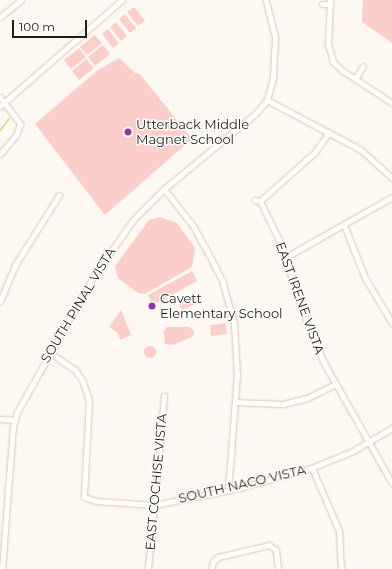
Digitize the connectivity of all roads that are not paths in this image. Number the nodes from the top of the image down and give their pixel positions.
1 (21, 0) edge
2 (122, 0) edge
3 (266, 0) edge
4 (330, 2) edge
5 (322, 4) dead end
6 (0, 17) edge
7 (363, 66) dead end
8 (355, 79) junction
9 (267, 100) junction
10 (2, 101) edge
11 (392, 103) edge
12 (329, 132) junction
13 (0, 154) edge
14 (392, 178) edge
15 (164, 189) junction
16 (59, 195) dead end
17 (392, 197) edge
18 (344, 225) junction
19 (286, 257) junction
20 (0, 301) edge
21 (392, 322) edge
22 (49, 352) junction
23 (336, 384) junction
24 (164, 396) dead end
25 (235, 402) junction
26 (0, 419) edge
27 (15, 420) junction
28 (392, 428) edge
29 (368, 442) junction
30 (312, 468) junction
31 (392, 483) edge
32 (228, 490) junction
33 (154, 504) junction
34 (2, 569) edge
35 (148, 569) edge
36 (211, 569) edge
37 (278, 569) edge
38 (341, 569) edge

1 - 6 street
2 - 10 street
3 - 9 street
4 - 5 street
4 - 8 street
7 - 8 street
8 - 11 street
9 - 12 street
9 - 15 street, SOUTH PINAL VISTA
10 - 13 street
12 - 14 street
12 - 19 street, EAST IRENE VISTA
15 - 22 street, SOUTH PINAL VISTA
15 - 25 street
16 - 20 street
17 - 18 street
18 - 19 street
18 - 21 street
19 - 23 street, EAST IRENE VISTA
22 - 27 street, SOUTH PINAL VISTA
22 - 33 street, SOUTH NACO VISTA
23 - 25 street
23 - 29 street, EAST IRENE VISTA
24 - 33 street, EAST COCHISE VISTA
25 - 32 street
26 - 27 street
27 - 34 street, SOUTH PINAL VISTA
28 - 29 street, SOUTH NACO VISTA
29 - 30 street, SOUTH NACO VISTA
29 - 31 street, EAST IRENE VISTA
30 - 32 street, SOUTH NACO VISTA
30 - 38 street
32 - 33 street, SOUTH NACO VISTA
33 - 35 street, EAST COCHISE VISTA
36 - 37 street

